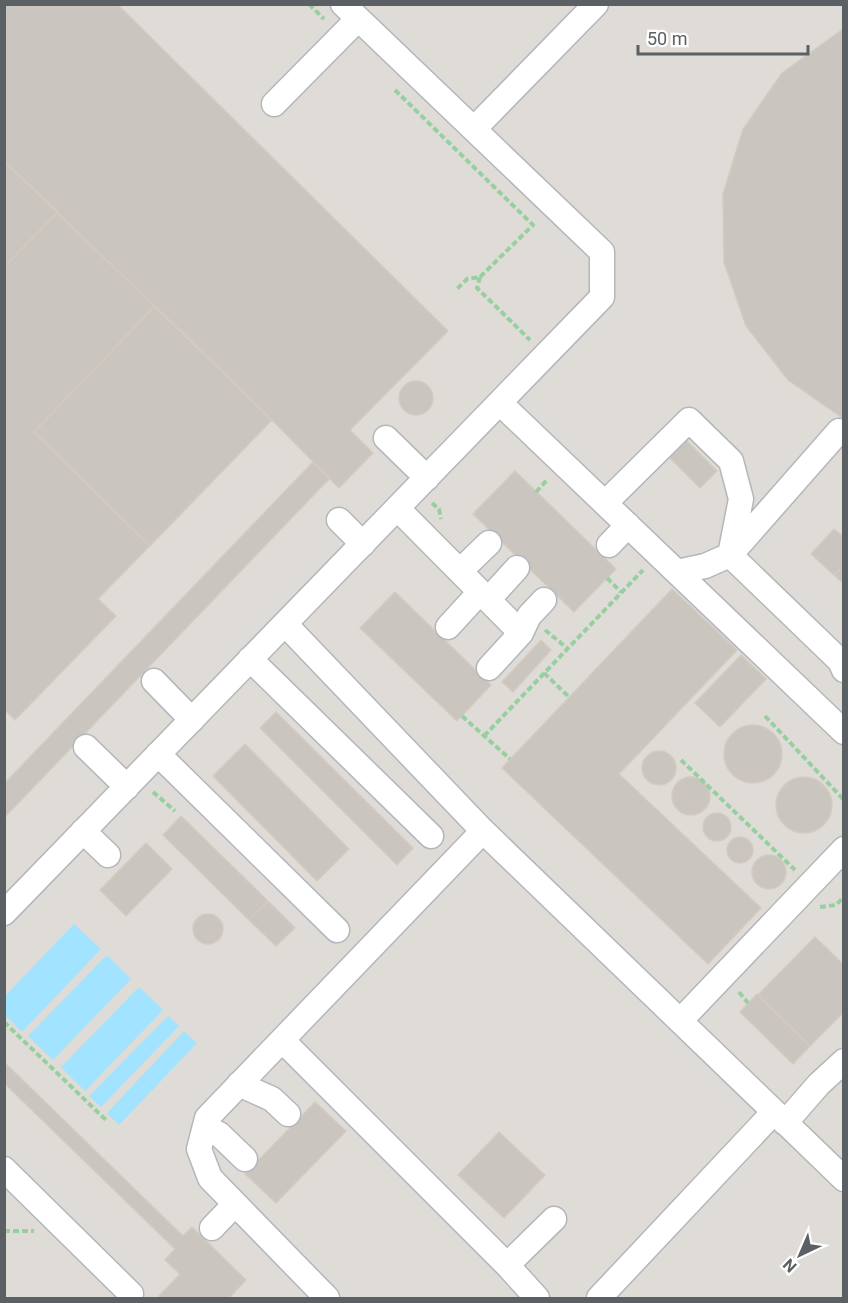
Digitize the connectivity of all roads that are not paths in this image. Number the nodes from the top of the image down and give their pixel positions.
1 (596, 4) edge
2 (351, 12) edge
3 (274, 104) dead end
4 (474, 129) junction
5 (500, 403) junction
6 (839, 431) dead end
7 (386, 438) dead end
8 (427, 478) junction
9 (605, 503) junction
10 (398, 508) junction
11 (339, 520) dead end
12 (628, 525) junction
13 (489, 543) dead end
14 (363, 544) junction
15 (609, 545) dead end
16 (730, 555) junction
17 (517, 568) dead end
18 (460, 571) junction
19 (676, 572) junction
20 (484, 596) junction
21 (544, 600) dead end
22 (285, 624) junction
23 (448, 627) dead end
24 (521, 633) junction
25 (250, 659) junction
26 (489, 668) dead end
27 (843, 670) edge
28 (154, 681) dead end
29 (192, 720) junction
30 (843, 732) edge
31 (86, 747) dead end
32 (158, 754) junction
33 (132, 782) junction
34 (83, 831) junction
35 (483, 831) junction
36 (431, 836) dead end
37 (843, 849) edge
38 (108, 855) dead end
39 (4, 913) edge
40 (337, 930) dead end
41 (680, 1021) junction
42 (282, 1040) junction
43 (843, 1061) edge
44 (239, 1084) junction
45 (288, 1114) dead end
46 (779, 1117) junction
47 (205, 1127) junction
48 (245, 1159) dead end
49 (4, 1169) edge
50 (843, 1179) edge
51 (235, 1204) junction
52 (554, 1219) dead end
53 (212, 1228) dead end
54 (507, 1265) junction
55 (130, 1299) edge
56 (327, 1299) edge
57 (537, 1299) edge
58 (599, 1299) edge

1 - 4 lane
2 - 3 lane
2 - 4 lane
4 - 5 lane
5 - 8 lane
5 - 9 lane
6 - 16 lane
7 - 8 lane
8 - 10 lane
9 - 12 lane
9 - 16 lane
10 - 14 lane
10 - 18 lane
11 - 14 lane
12 - 15 lane
12 - 19 lane
13 - 18 lane
14 - 22 lane
16 - 19 lane
16 - 27 lane
17 - 20 lane
18 - 20 lane
19 - 30 lane
20 - 23 lane
20 - 24 lane
21 - 24 lane
22 - 25 lane
22 - 35 lane
24 - 26 lane
25 - 29 lane
25 - 36 lane
28 - 29 lane
29 - 32 lane
31 - 33 lane
32 - 33 lane
32 - 40 lane
33 - 34 lane
34 - 38 lane
34 - 39 lane
35 - 41 lane
35 - 42 lane
37 - 41 lane
41 - 46 lane
42 - 44 lane
42 - 54 lane
43 - 46 lane
44 - 45 lane
44 - 47 lane
46 - 50 lane
46 - 58 lane
47 - 48 lane
47 - 51 lane
49 - 55 lane
51 - 53 lane
51 - 56 lane
52 - 54 lane
54 - 57 lane

